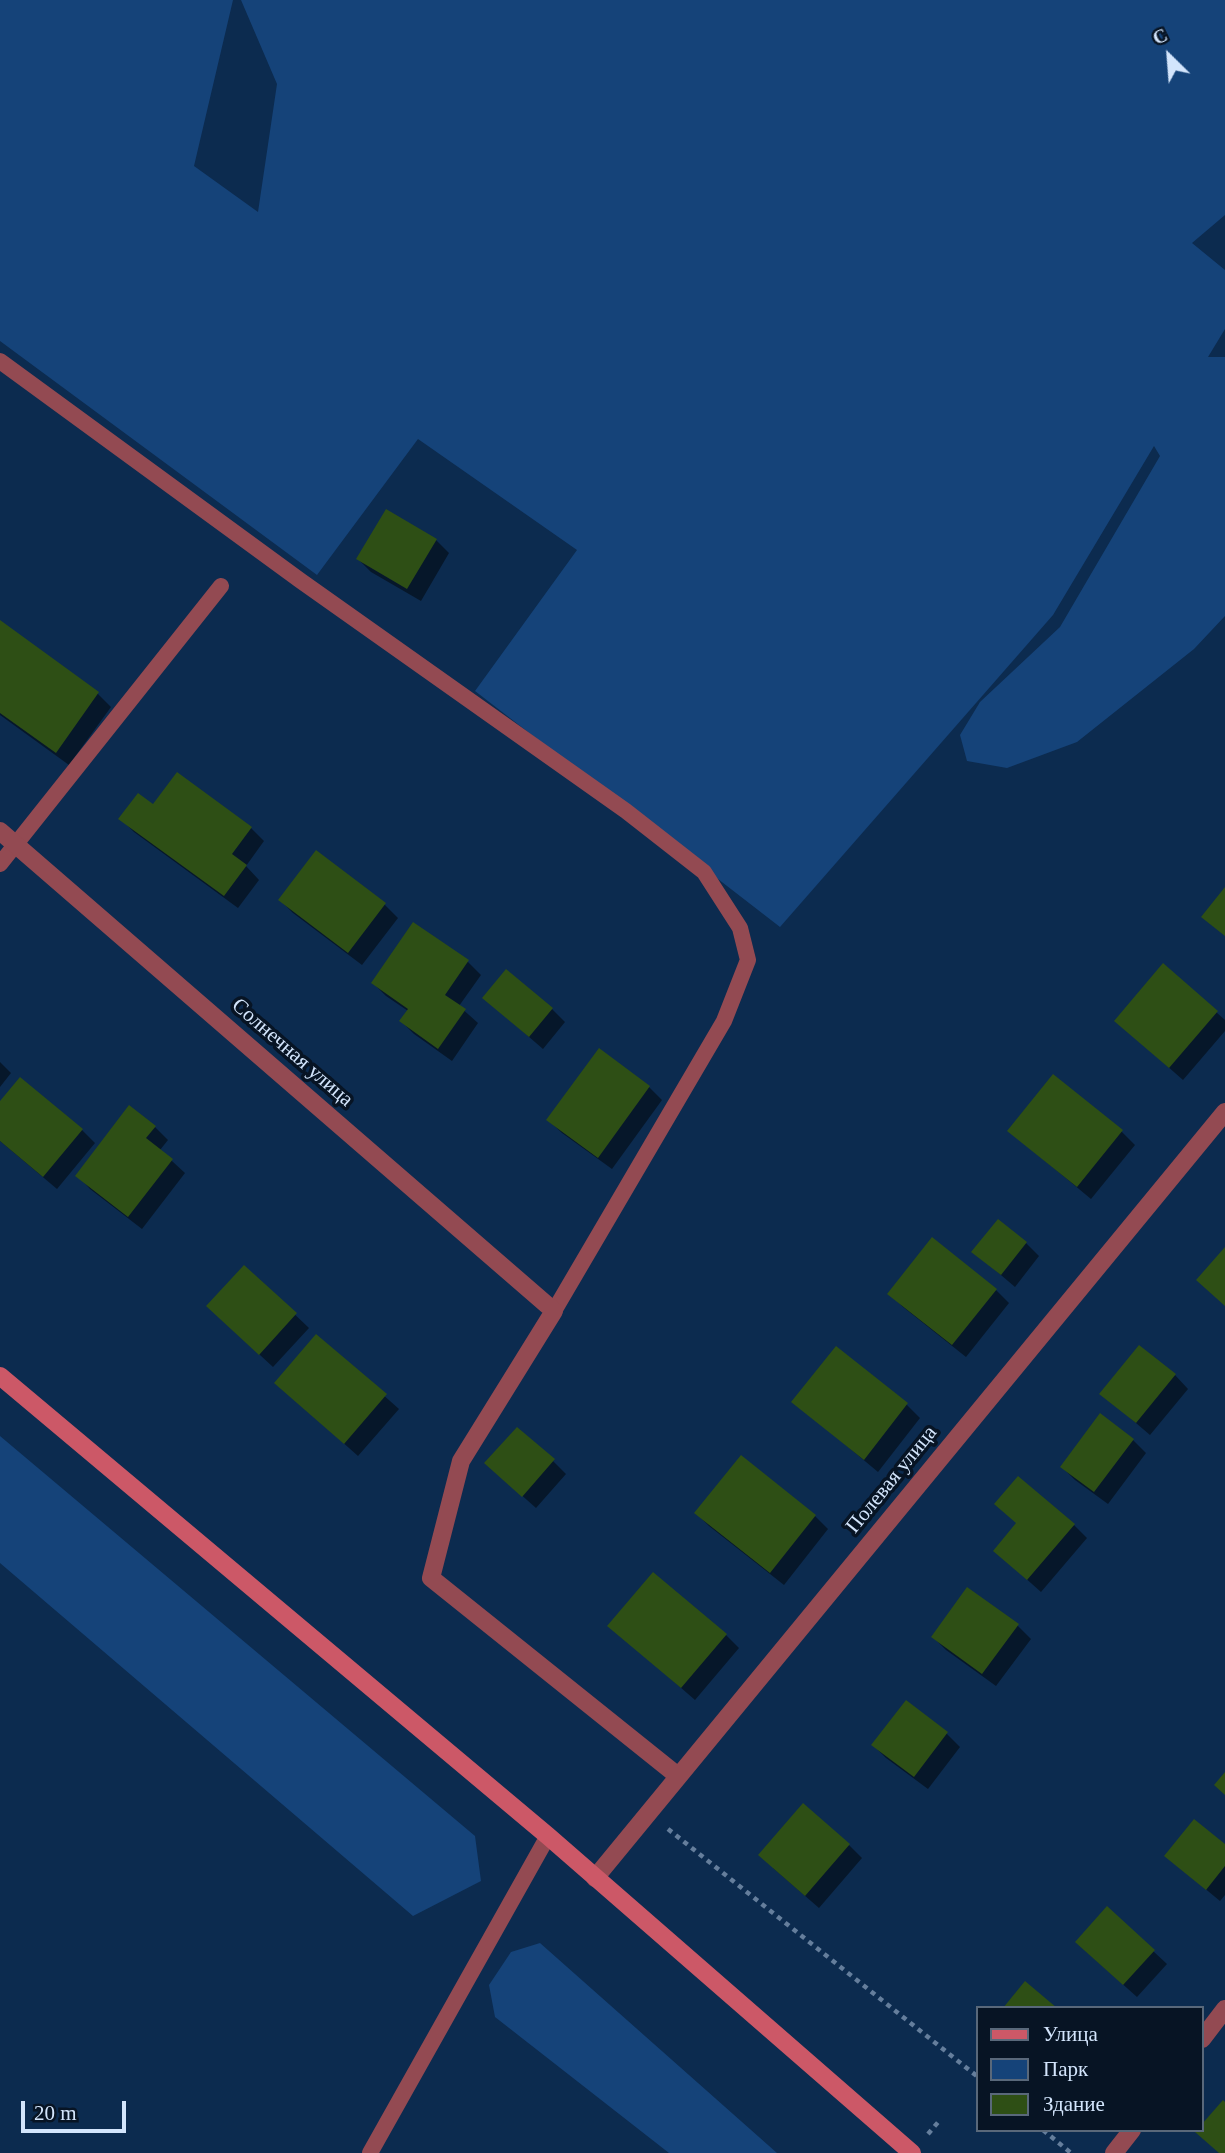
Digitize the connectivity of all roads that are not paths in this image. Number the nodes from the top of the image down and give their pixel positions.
1 (0, 361) edge
2 (221, 586) dead end
3 (0, 831) edge
4 (16, 844) junction
5 (0, 864) edge
6 (1225, 1112) edge
7 (554, 1311) junction
8 (0, 1376) edge
9 (678, 1776) junction
10 (548, 1836) junction
11 (595, 1878) junction
12 (1225, 2009) edge
13 (1204, 2036) edge
14 (1130, 2132) edge
15 (370, 2153) edge
16 (912, 2153) edge
17 (1114, 2153) edge

1 - 7 lane
2 - 4 lane
3 - 4 street, Солнечная улица
4 - 5 lane
4 - 7 street, Солнечная улица
6 - 9 street, Полевая улица
7 - 9 street
8 - 10 main road
9 - 11 street, Полевая улица
10 - 11 main road
10 - 15 lane
11 - 16 main road
12 - 13 street
14 - 17 street

